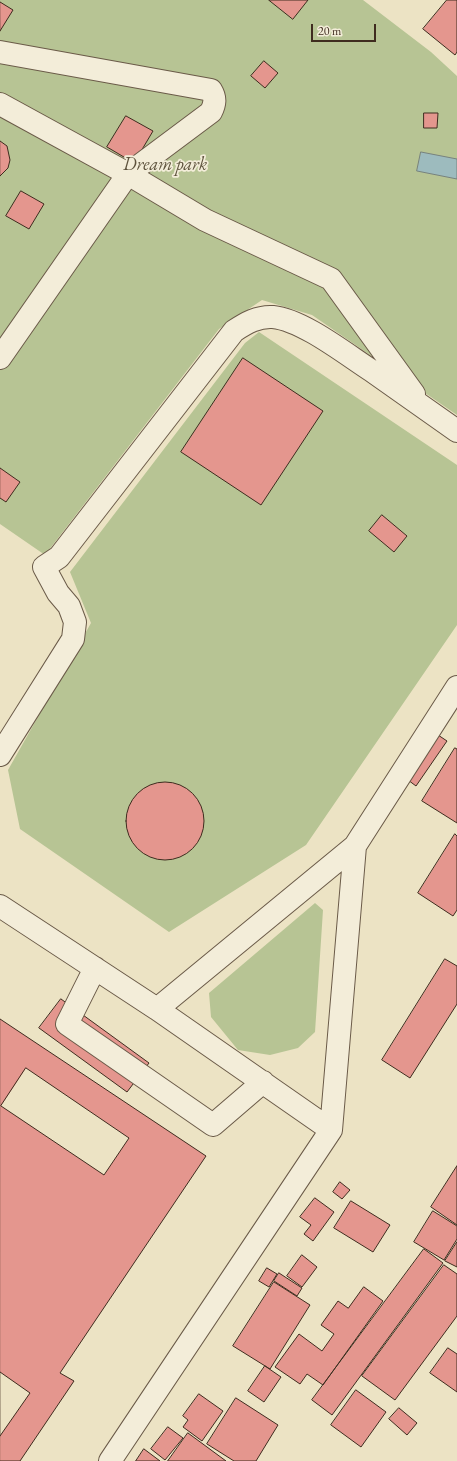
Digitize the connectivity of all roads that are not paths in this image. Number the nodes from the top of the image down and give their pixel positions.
1 (0, 52) edge
2 (0, 104) edge
3 (128, 174) junction
4 (0, 358) edge
5 (423, 407) junction
6 (457, 430) edge
7 (457, 687) edge
8 (0, 755) edge
9 (355, 846) junction
10 (0, 906) edge
11 (94, 968) junction
12 (157, 1009) junction
13 (263, 1082) junction
14 (331, 1130) junction
15 (110, 1461) edge

1 - 3 lane
2 - 3 lane
3 - 4 lane
3 - 5 lane
5 - 6 lane
5 - 8 lane
7 - 9 lane
9 - 12 lane
9 - 14 lane
10 - 11 lane
11 - 12 lane
11 - 13 lane
12 - 13 lane
13 - 14 lane
14 - 15 lane

